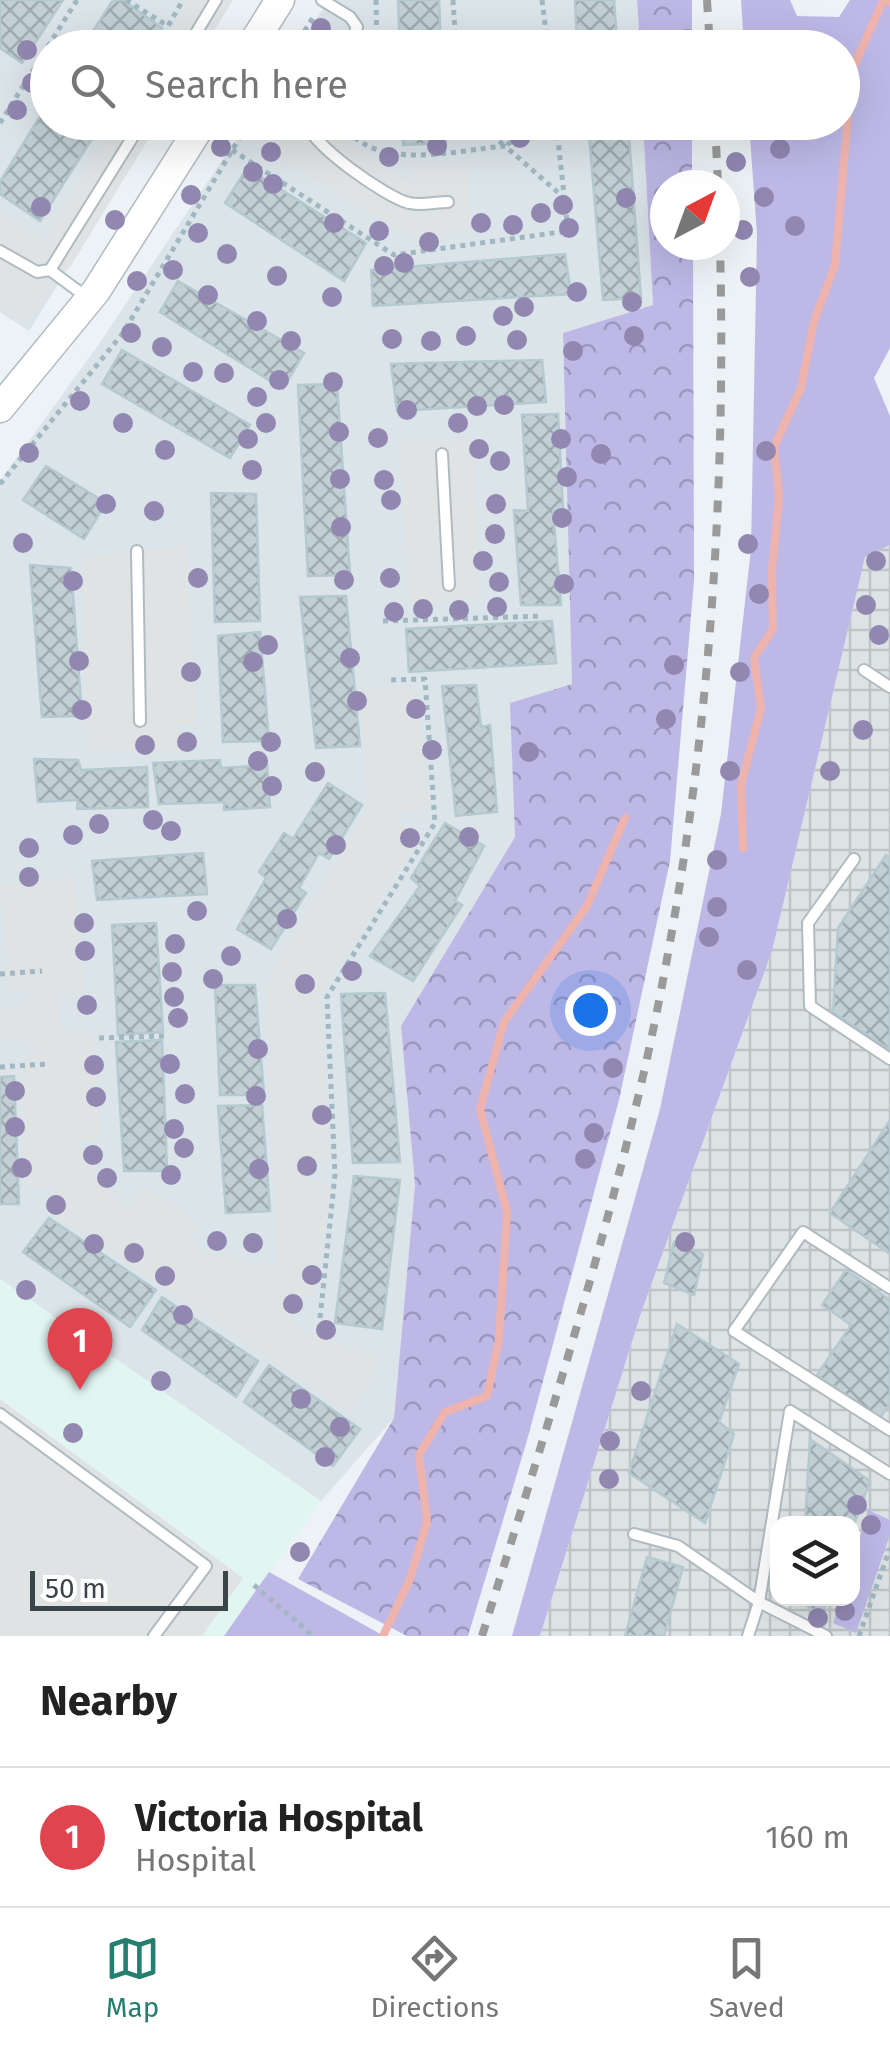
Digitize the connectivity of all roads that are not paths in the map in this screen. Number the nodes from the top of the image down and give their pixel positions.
1 (216, 0) edge
2 (280, 0) edge
3 (323, 0) edge
4 (198, 30) edge
5 (261, 30) edge
6 (356, 30) edge
7 (131, 140) edge
8 (192, 140) edge
9 (314, 140) edge
10 (448, 202) dead end
11 (0, 251) edge
12 (50, 270) junction
13 (90, 300) junction
14 (0, 408) edge
15 (442, 454) dead end
16 (137, 551) dead end
17 (449, 585) dead end
18 (864, 670) dead end
19 (890, 688) edge
20 (140, 721) dead end
21 (854, 859) dead end
22 (890, 1058) edge
23 (890, 1288) edge
24 (0, 1414) edge
25 (890, 1430) edge
26 (890, 1474) edge
27 (634, 1534) dead end
28 (759, 1602) junction
29 (154, 1636) edge
30 (748, 1636) edge
31 (826, 1636) edge

1 - 4 lane
2 - 5 street
3 - 6 lane
7 - 12 lane
8 - 13 street
9 - 10 lane
11 - 12 lane
12 - 13 lane
13 - 14 street
15 - 17 lane
16 - 20 lane
18 - 19 lane
21 - 22 lane
23 - 25 lane
24 - 29 lane
26 - 28 lane
27 - 28 lane
28 - 30 lane
28 - 31 lane

